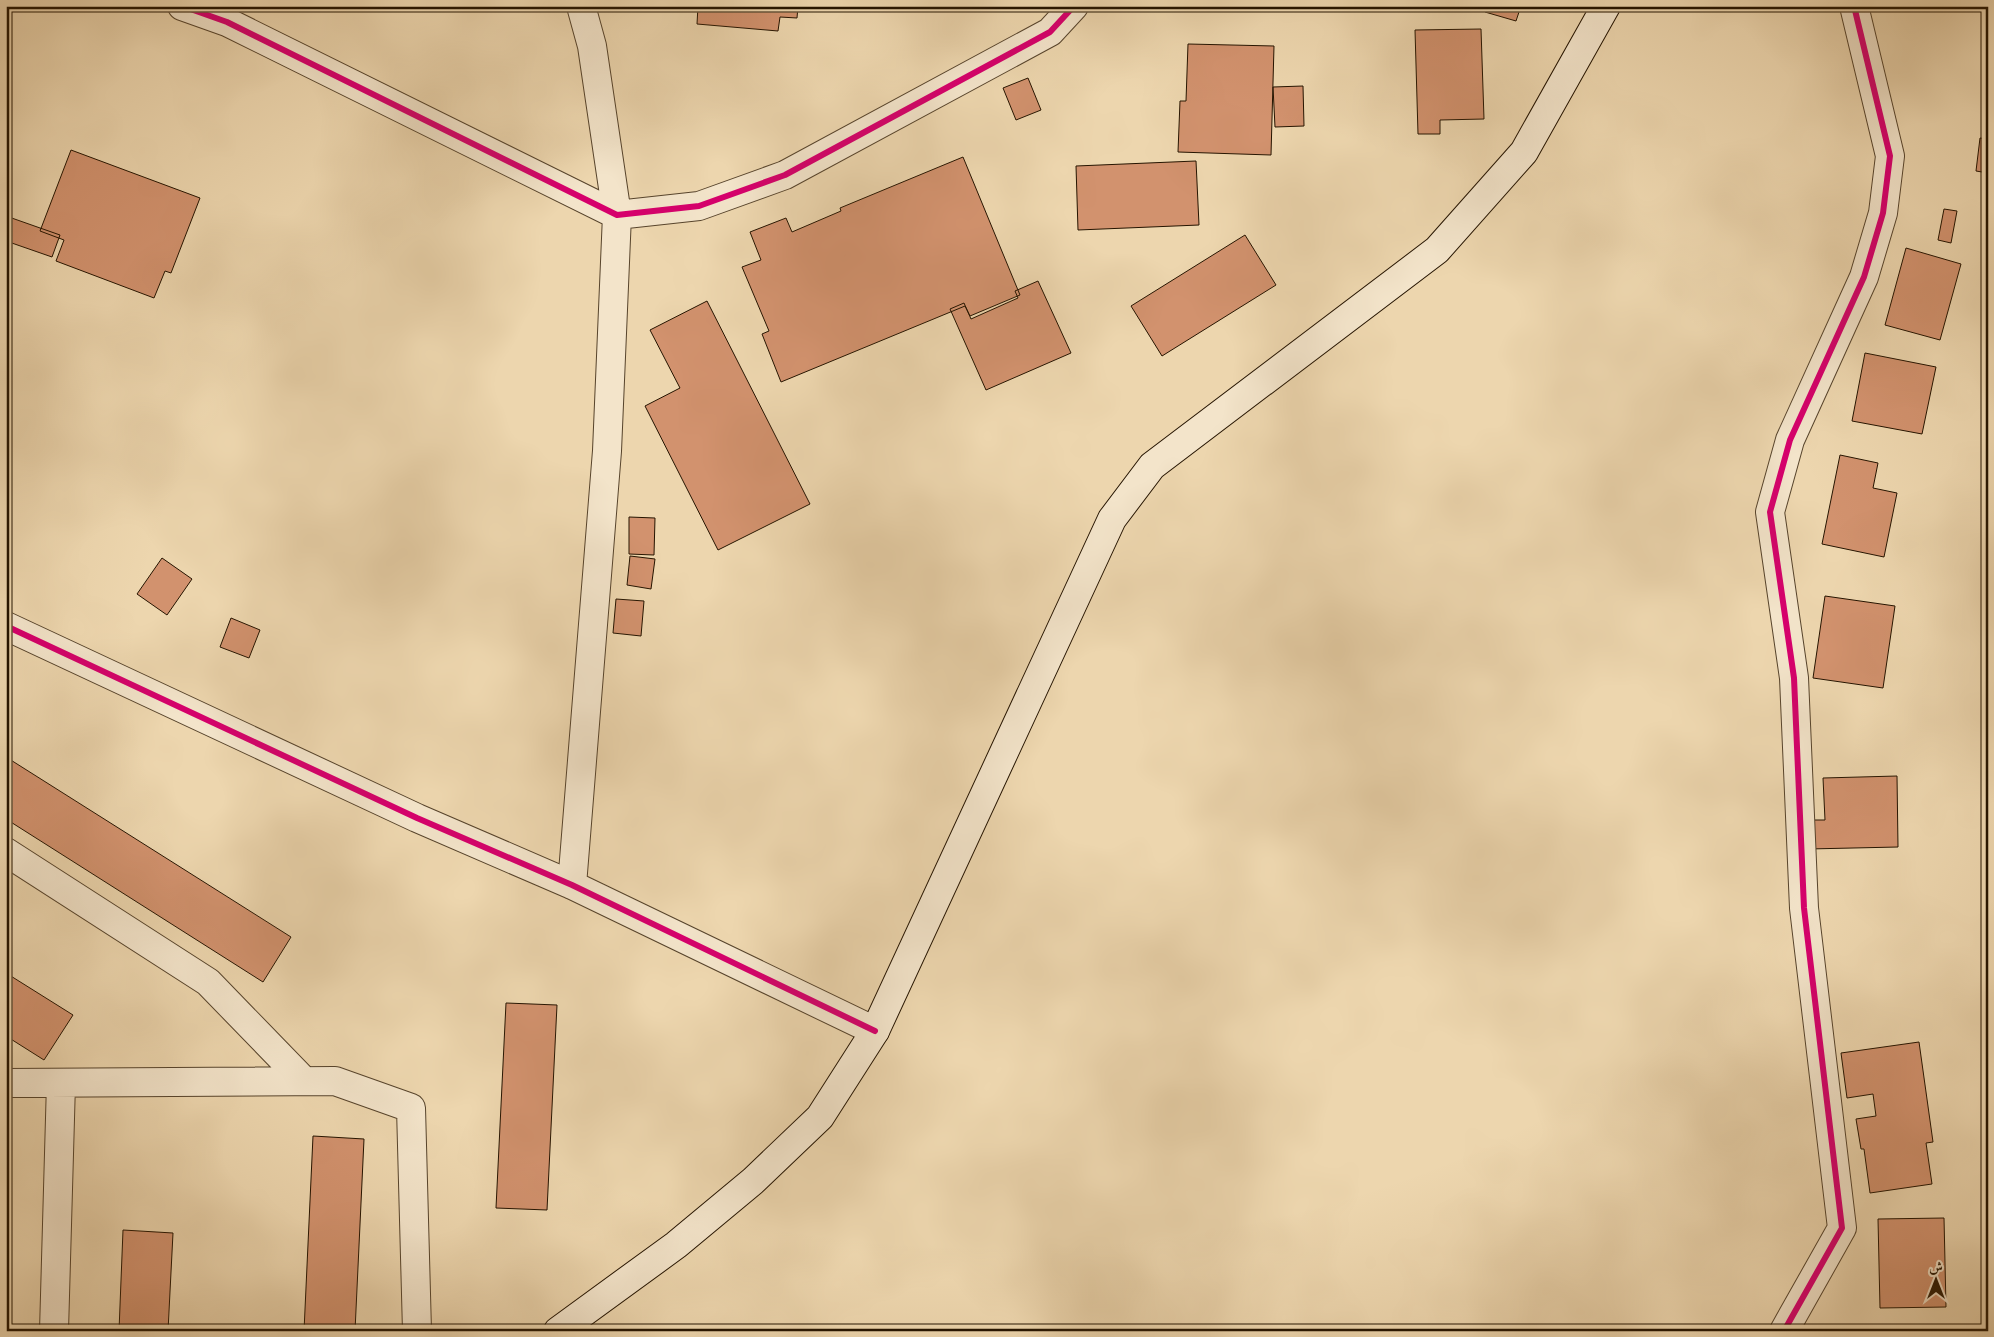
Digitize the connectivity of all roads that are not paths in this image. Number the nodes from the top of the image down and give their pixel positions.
1 (182, 6) edge
2 (581, 6) edge
3 (1074, 6) edge
4 (1606, 6) edge
5 (1854, 6) edge
6 (618, 216) junction
7 (6, 626) edge
8 (6, 852) edge
9 (572, 885) junction
10 (875, 1031) junction
11 (304, 1081) junction
12 (6, 1083) edge
13 (61, 1083) junction
14 (54, 1331) edge
15 (417, 1331) edge
16 (558, 1331) edge
17 (1784, 1331) edge

1 - 6 street
2 - 6 street
3 - 6 street
4 - 10 street
5 - 17 street
6 - 9 street
7 - 9 street
8 - 11 street
9 - 10 street
10 - 16 street
11 - 13 street
11 - 15 street
12 - 13 street
13 - 14 street

